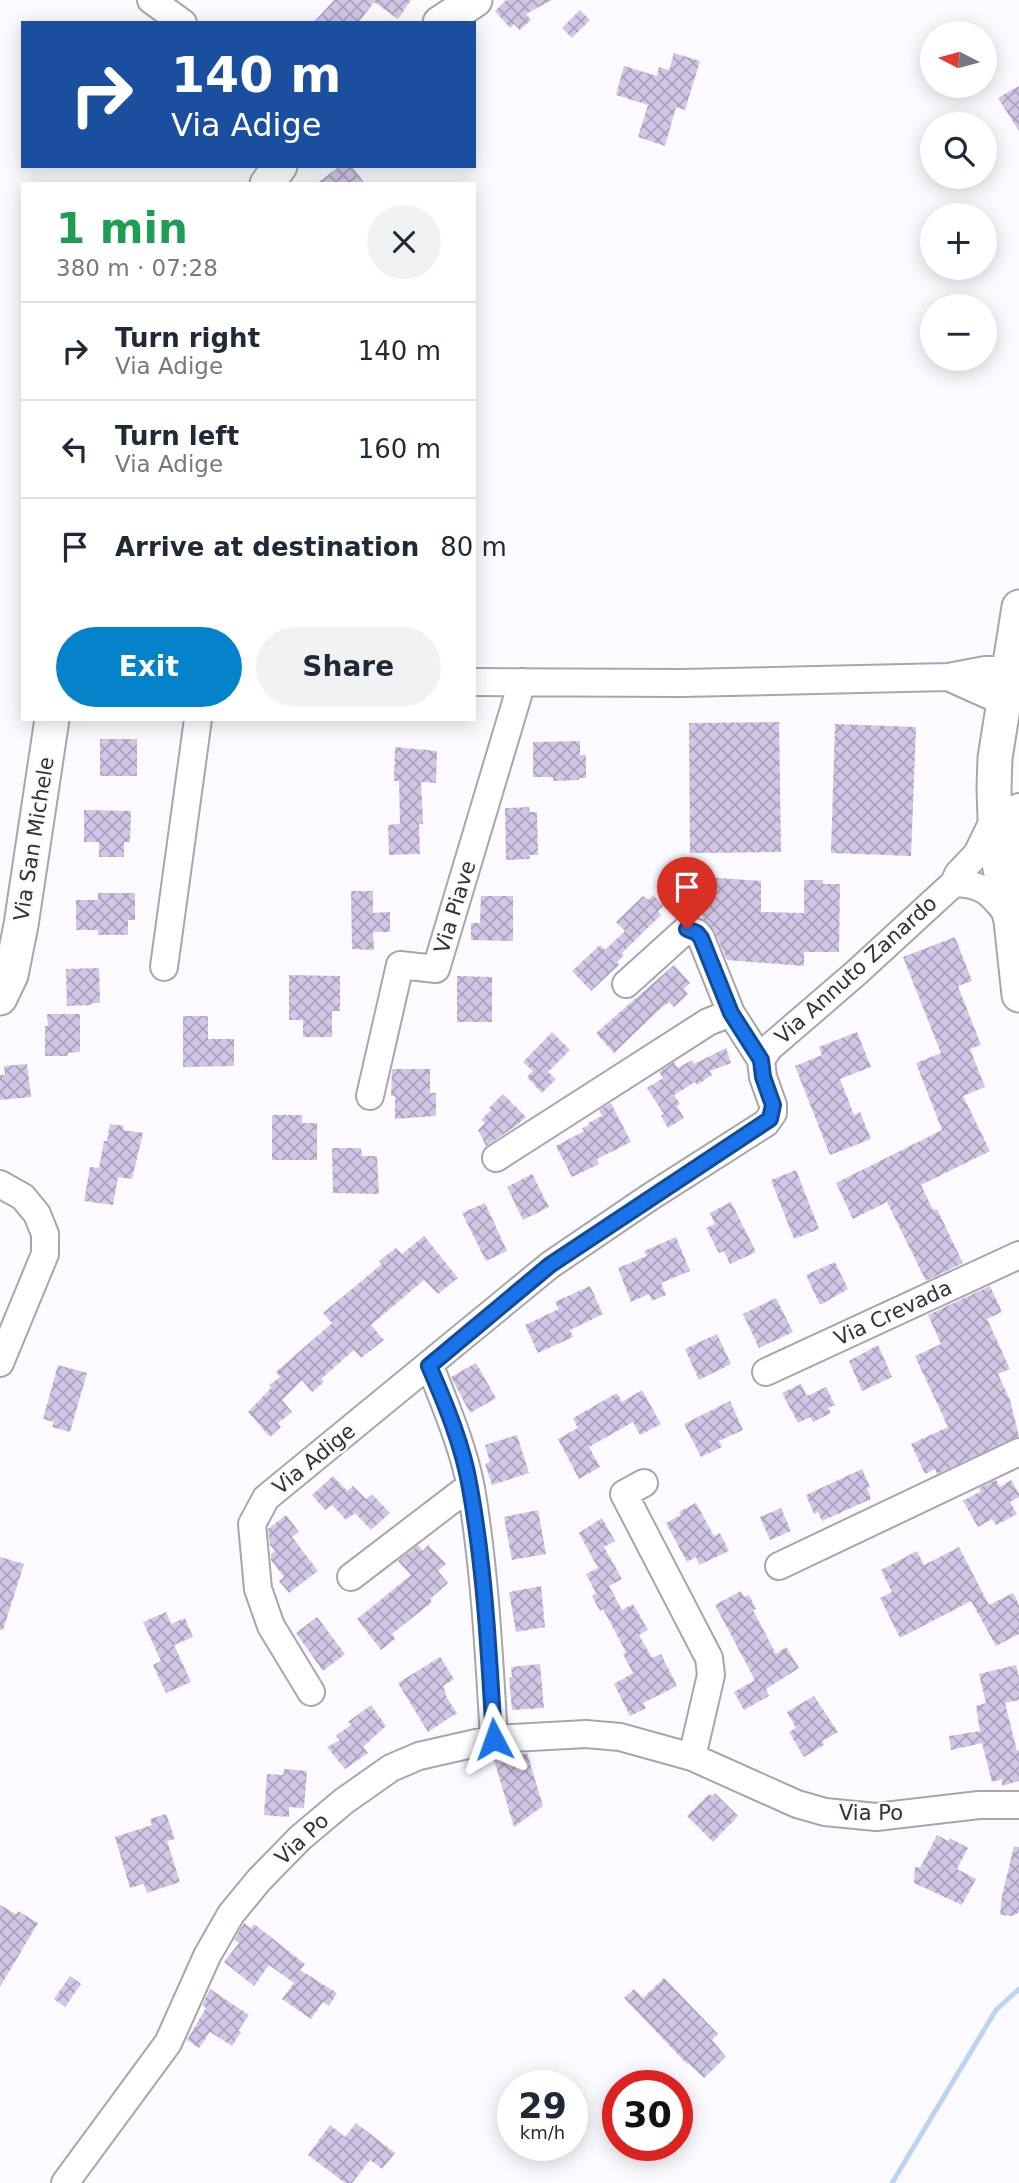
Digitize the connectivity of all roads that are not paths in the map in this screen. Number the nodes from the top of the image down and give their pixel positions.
1 (151, 0) edge
2 (475, 0) edge
3 (180, 21) edge
4 (443, 21) edge
5 (1019, 607) edge
6 (476, 682) edge
7 (522, 682) junction
8 (1004, 696) junction
9 (52, 721) edge
10 (198, 721) edge
11 (1019, 768) edge
12 (1010, 821) edge
13 (954, 883) junction
14 (1010, 917) junction
15 (164, 967) dead end
16 (626, 984) dead end
17 (1019, 995) edge
18 (0, 998) edge
19 (731, 1013) junction
20 (761, 1060) junction
21 (370, 1096) dead end
22 (496, 1158) dead end
23 (0, 1184) edge
24 (1019, 1255) edge
25 (0, 1363) edge
26 (429, 1366) junction
27 (766, 1372) dead end
28 (1019, 1452) edge
29 (644, 1483) dead end
30 (470, 1486) junction
31 (779, 1566) dead end
32 (351, 1577) dead end
33 (311, 1692) dead end
34 (494, 1739) junction
35 (692, 1757) junction
36 (1019, 1805) edge
37 (65, 2183) edge

1 - 3 street
2 - 4 main road
5 - 8 main road
6 - 7 street
7 - 8 street
7 - 21 street, Via Piave
8 - 11 main road
8 - 12 main road
9 - 18 main road, Via San Michele
10 - 15 street
12 - 13 street, Via Annuto Zanardo
12 - 14 main road
13 - 14 street, Via Annuto Zanardo
13 - 20 street, Via Annuto Zanardo
14 - 17 main road
16 - 19 street, Via Adige
19 - 20 street, Via Adige
19 - 22 street
20 - 26 street, Via Adige
23 - 25 street
24 - 27 street, Via Crevada
26 - 30 street
26 - 33 street, Via Adige
28 - 31 street
29 - 35 street
30 - 32 street
30 - 34 street
34 - 35 street, Via Po
34 - 37 street, Via Po
35 - 36 street, Via Po

